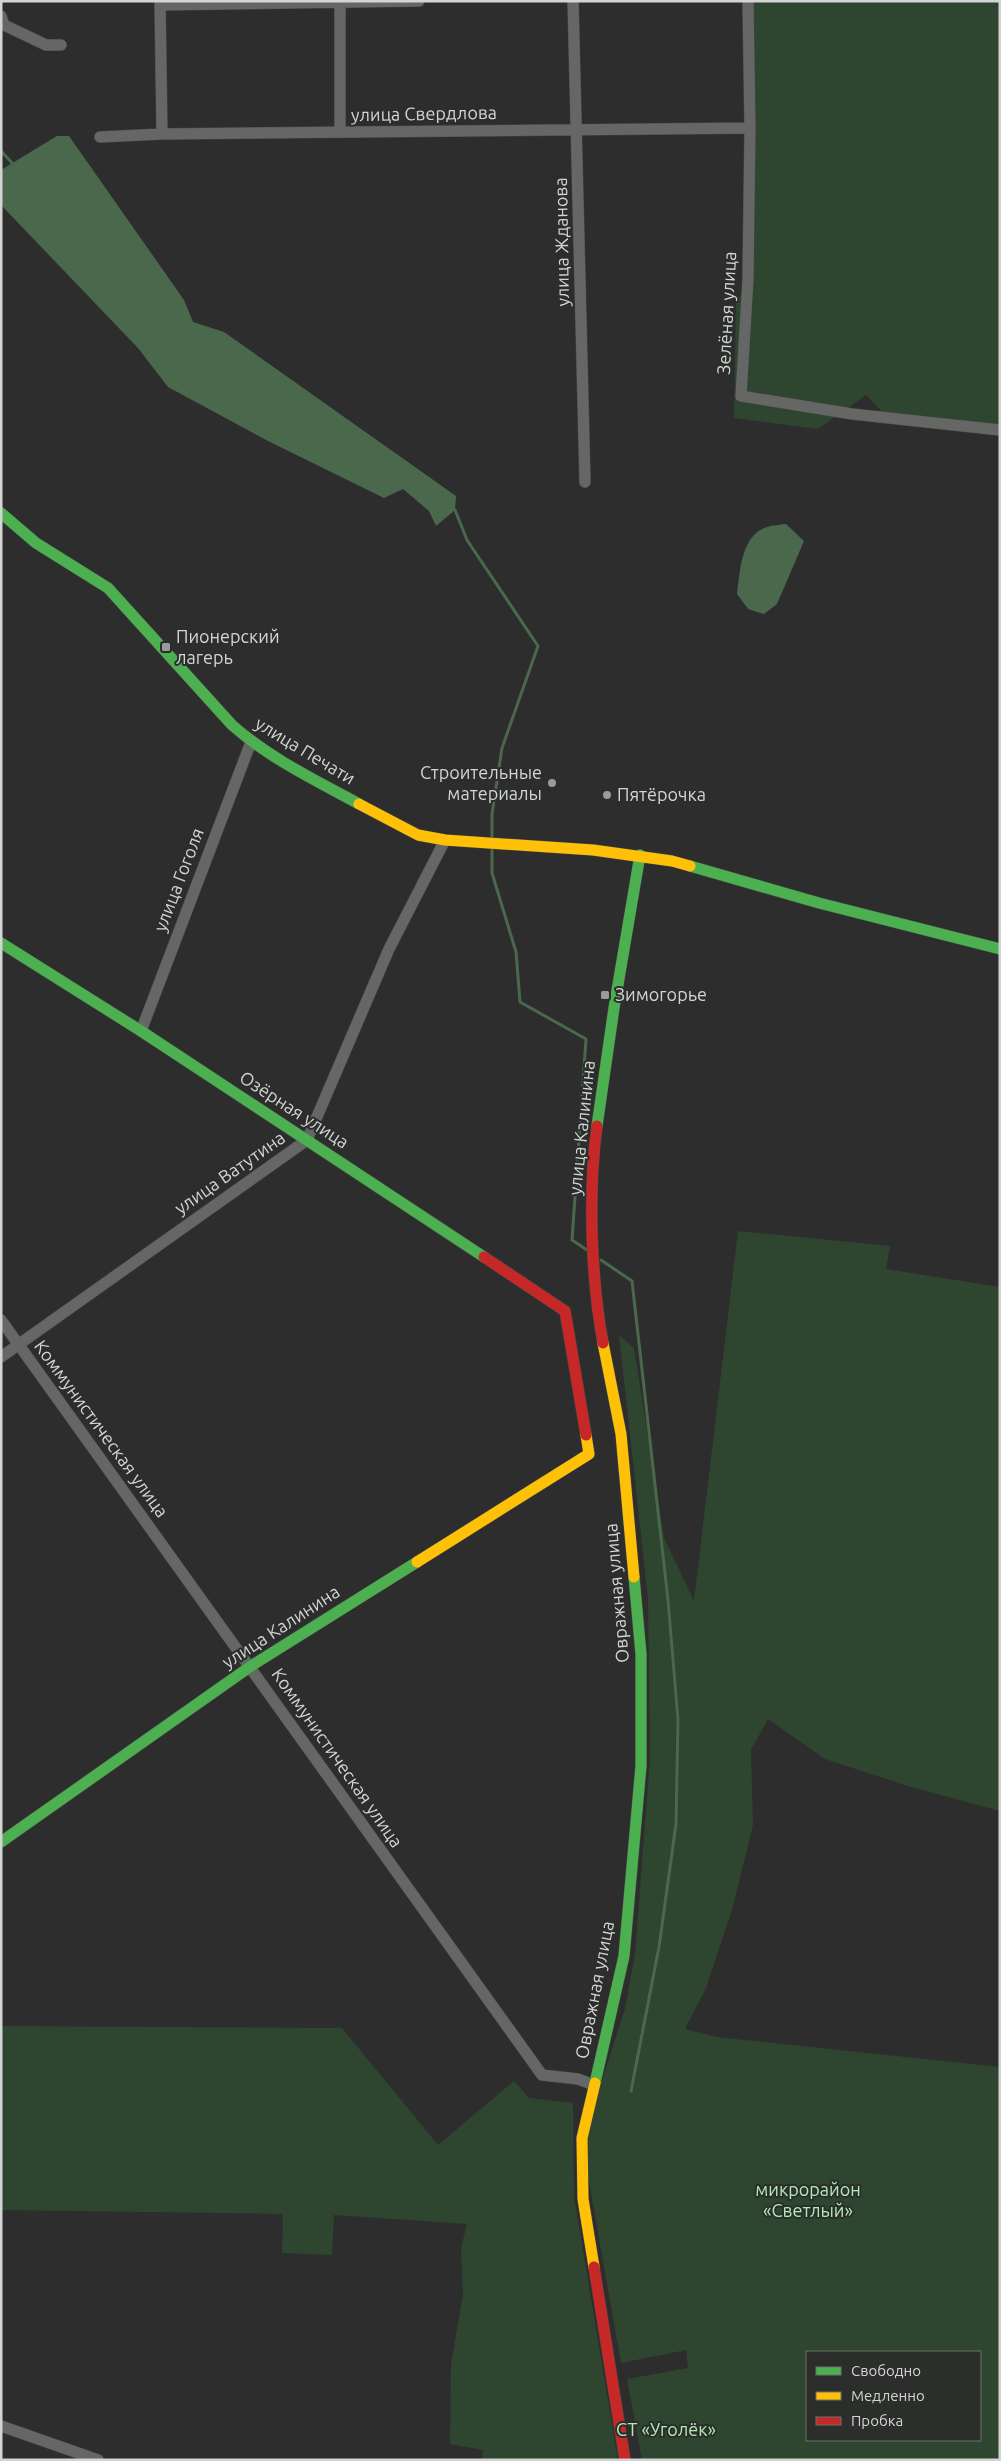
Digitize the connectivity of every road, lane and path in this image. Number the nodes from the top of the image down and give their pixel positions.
1 (419, 1) edge
2 (573, 1) edge
3 (748, 1) edge
4 (340, 2) edge
5 (160, 3) edge
6 (1, 16) edge
7 (61, 45) dead end
8 (750, 128) junction
9 (576, 130) junction
10 (340, 132) junction
11 (162, 134) junction
12 (100, 137) dead end
13 (1000, 430) edge
14 (585, 482) dead end
15 (1, 513) edge
16 (251, 742) junction
17 (445, 840) junction
18 (640, 855) junction
19 (1, 943) edge
20 (1000, 949) edge
21 (141, 1031) junction
22 (307, 1140) junction
23 (1, 1320) edge
24 (18, 1345) junction
25 (1, 1357) edge
26 (621, 1434) joint
27 (589, 1454) joint
28 (251, 1666) junction
29 (1, 1842) edge
30 (594, 2085) junction
31 (1, 2426) edge
32 (98, 2460) edge
33 (626, 2460) edge

1 - 4 street
2 - 9 street, улица Жданова
3 - 8 street, Зелёная улица
4 - 5 street
4 - 10 street
5 - 11 street
6 - 7 street
8 - 9 street, улица Свердлова
8 - 13 street, Зелёная улица
9 - 10 street, улица Свердлова
9 - 14 street, улица Жданова
10 - 11 street, улица Свердлова
11 - 12 street, улица Свердлова
15 - 16 street, улица Печати
16 - 17 street, улица Печати
16 - 21 street, улица Гоголя
17 - 18 street, улица Печати
17 - 22 street, улица Ватутина
18 - 20 street, улица Печати
18 - 26 street, улица Калинина
19 - 21 street, Озёрная улица
21 - 22 street, Озёрная улица
22 - 24 street, улица Ватутина
22 - 27 street, Озёрная улица
23 - 24 street, Коммунистическая улица
24 - 25 street, улица Ватутина
24 - 28 street, Коммунистическая улица
26 - 30 street, Овражная улица
27 - 28 street, улица Калинина
28 - 29 street, улица Калинина
28 - 30 street, Коммунистическая улица
30 - 33 street, Овражная улица
31 - 32 street

